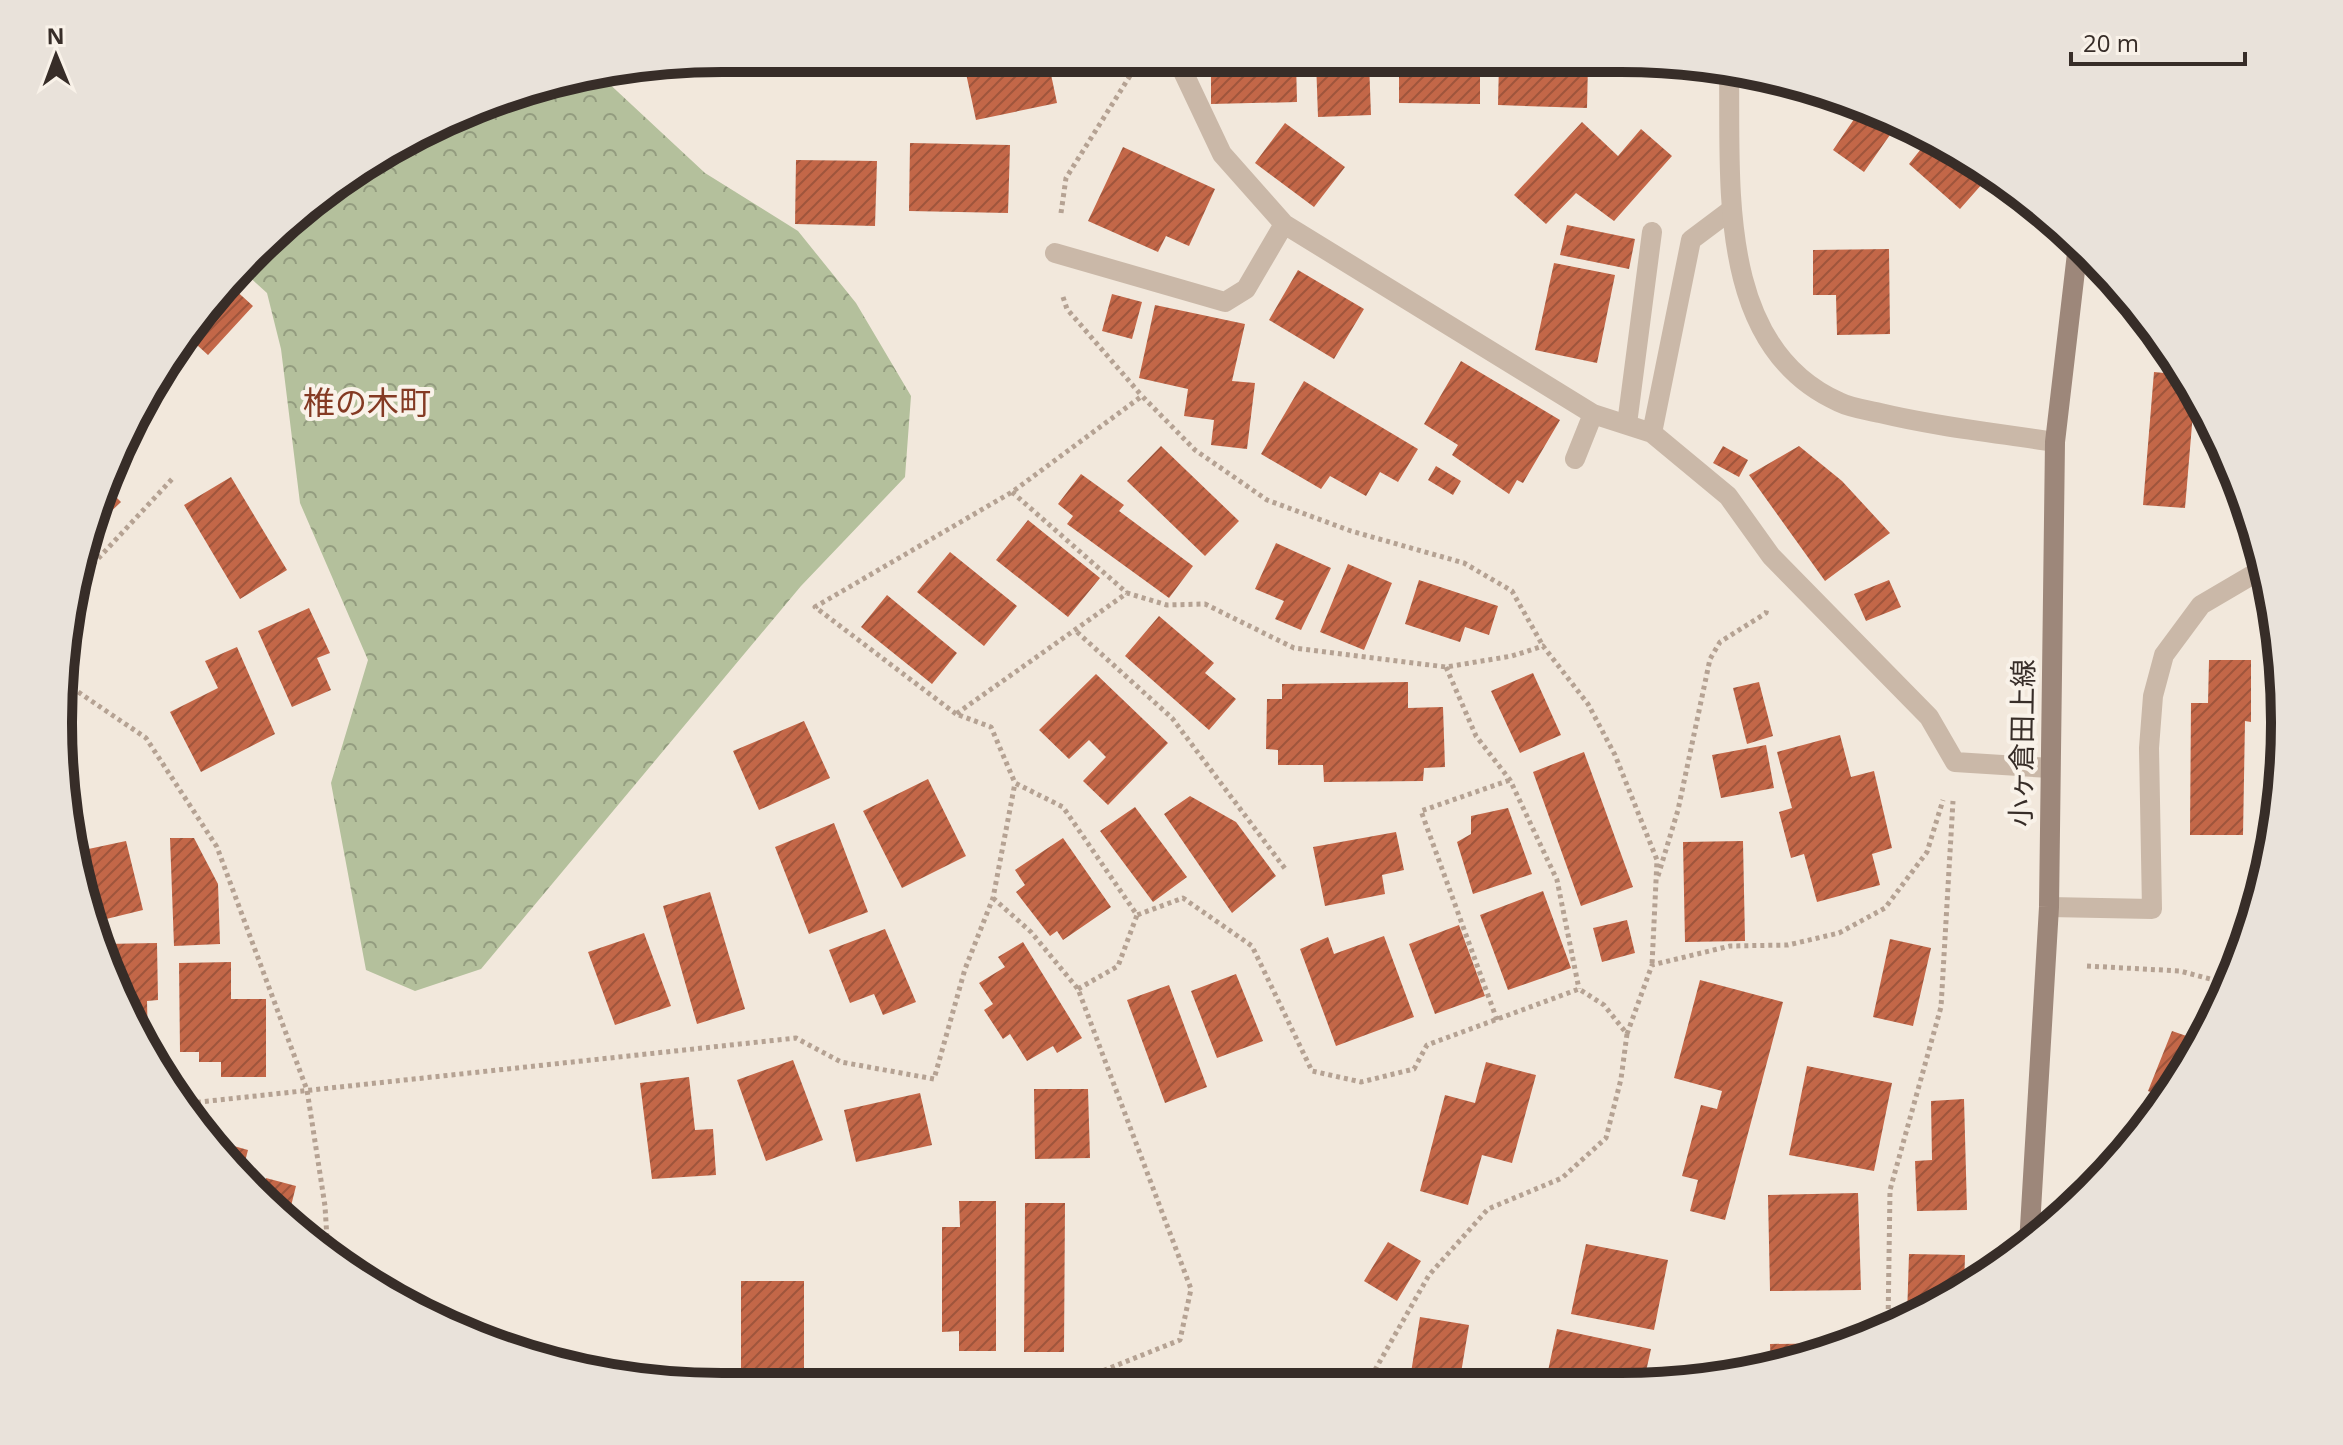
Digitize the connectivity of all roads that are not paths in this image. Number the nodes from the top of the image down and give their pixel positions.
1 (1183, 72) edge
2 (1729, 81) edge
3 (1731, 210) junction
4 (1284, 224) junction
5 (1652, 232) dead end
6 (1055, 253) dead end
7 (2076, 259) edge
8 (1593, 414) junction
9 (1627, 424) junction
10 (1652, 433) junction
11 (2055, 442) junction
12 (1575, 459) dead end
13 (2254, 574) edge
14 (2050, 768) junction
15 (2049, 907) junction
16 (2030, 1228) edge

1 - 4 street
2 - 3 street
3 - 10 street
3 - 11 street
4 - 6 street
4 - 8 street
5 - 9 street
7 - 11 main road, 小ヶ倉田上線
8 - 9 street
8 - 12 street
9 - 10 street
10 - 14 street
11 - 14 main road, 小ヶ倉田上線
13 - 15 street
14 - 15 main road, 小ヶ倉田上線
15 - 16 main road, 小ヶ倉田上線

